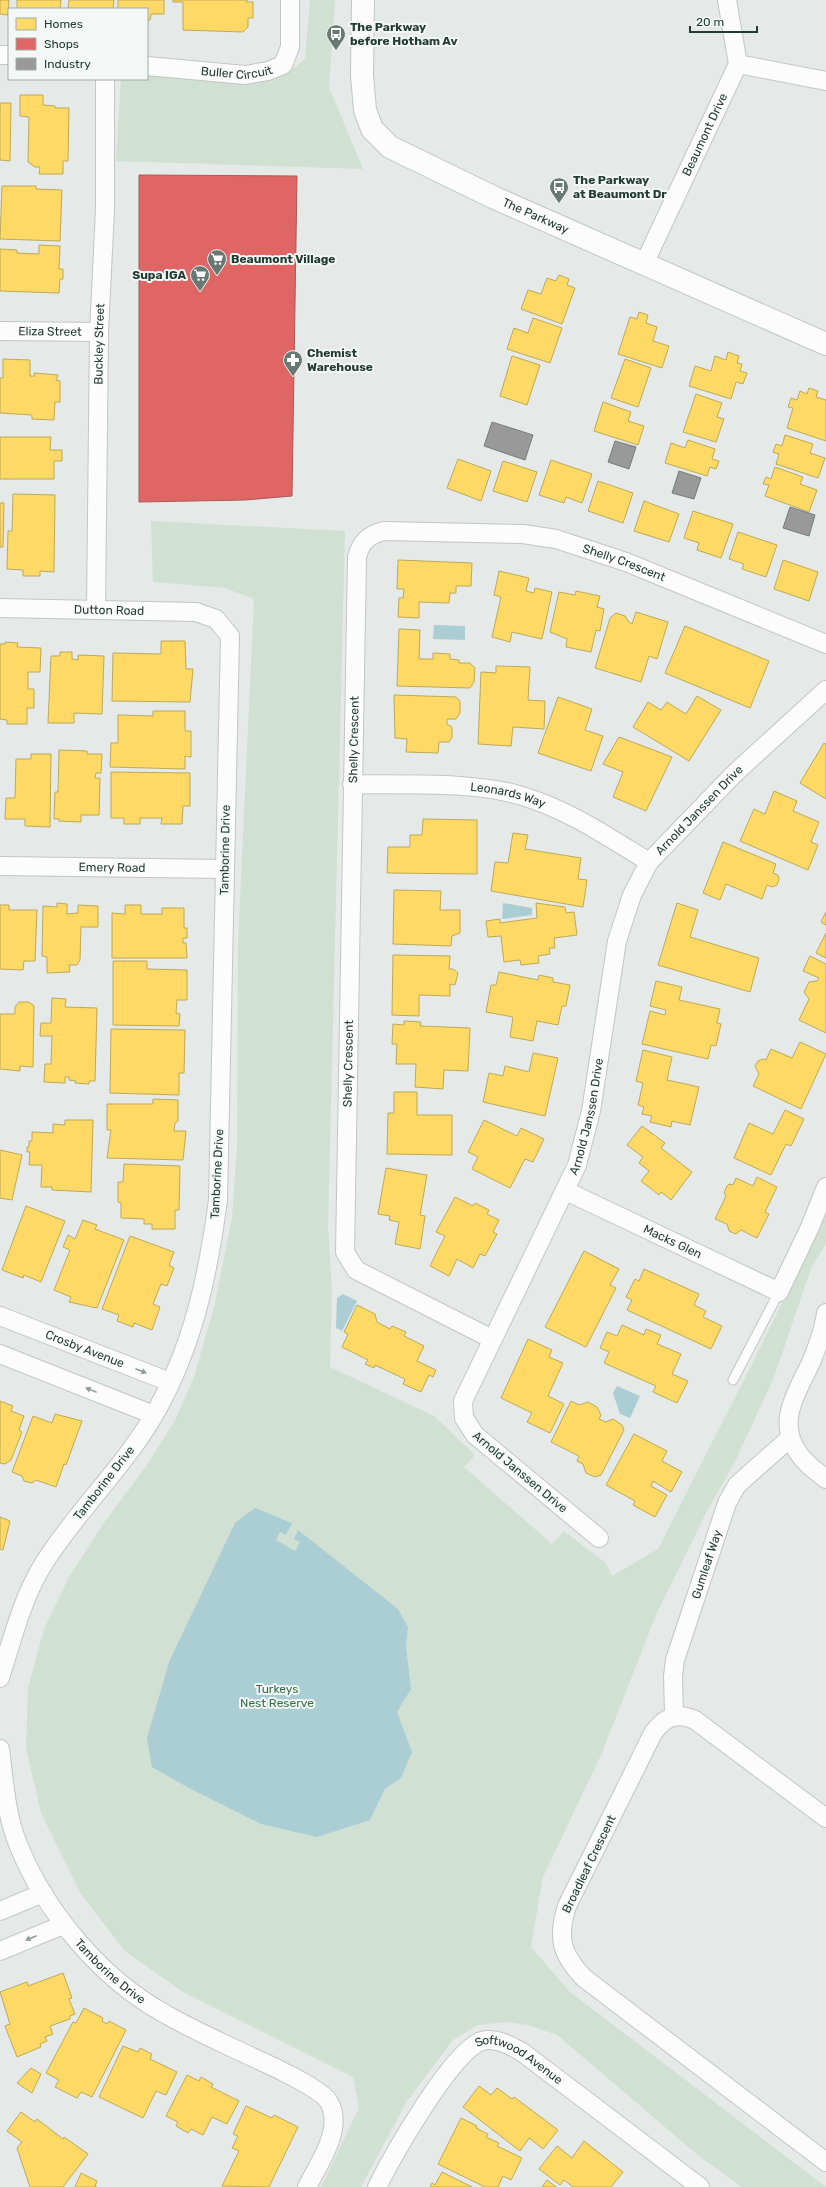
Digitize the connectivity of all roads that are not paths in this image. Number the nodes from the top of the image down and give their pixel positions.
1 (290, 0) edge
2 (364, 0) edge
3 (727, 0) edge
4 (738, 64) junction
5 (148, 66) edge
6 (105, 80) edge
7 (826, 81) edge
8 (644, 264) junction
9 (0, 331) edge
10 (99, 332) junction
11 (826, 344) edge
12 (0, 608) edge
13 (96, 609) junction
14 (216, 619) joint
15 (826, 644) edge
16 (826, 690) edge
17 (352, 784) junction
18 (649, 862) junction
19 (0, 866) edge
20 (224, 869) junction
21 (826, 1188) edge
22 (566, 1191) junction
23 (779, 1292) junction
24 (826, 1313) edge
25 (0, 1316) edge
26 (492, 1339) junction
27 (0, 1354) edge
28 (733, 1380) dead end
29 (170, 1382) junction
30 (154, 1415) junction
31 (790, 1438) junction
32 (826, 1479) edge
33 (599, 1538) dead end
34 (0, 1678) edge
35 (674, 1715) junction
36 (0, 1749) edge
37 (826, 1818) edge
38 (43, 1894) junction
39 (0, 1911) edge
40 (63, 1924) junction
41 (0, 1950) edge
42 (826, 2162) edge
43 (690, 2184) edge
44 (307, 2187) edge
45 (377, 2187) edge

1 - 5 street, Buller Circuit
2 - 8 street, The Parkway
3 - 4 street
4 - 7 street
4 - 8 street, Beaumont Drive
6 - 10 street, Buckley Street
8 - 11 street, The Parkway
9 - 10 street, Eliza Street
10 - 13 street, Buckley Street
12 - 13 street, Dutton Road
13 - 14 street, Dutton Road
14 - 20 street, Tamborine Drive
15 - 17 street, Shelly Crescent
16 - 18 street, Arnold Janssen Drive
17 - 18 street, Leonards Way
17 - 26 street, Shelly Crescent
18 - 22 street, Arnold Janssen Drive
19 - 20 street, Emery Road
20 - 29 street, Tamborine Drive
21 - 23 street
22 - 23 street, Macks Glen
22 - 26 street, Arnold Janssen Drive
23 - 28 lane
24 - 31 street
25 -> 29 street, Crosby Avenue
26 - 33 street, Arnold Janssen Drive
30 -> 27 street
29 - 30 street, Tamborine Drive
30 - 34 street, Tamborine Drive
31 - 32 street
31 - 35 street, Gumleaf Way
35 - 37 street
35 - 42 street, Broadleaf Crescent
36 - 38 street, Tamborine Drive
38 - 39 street
38 - 40 street, Tamborine Drive
40 -> 41 street
40 - 44 street, Tamborine Drive
43 - 45 street, Softwood Avenue

